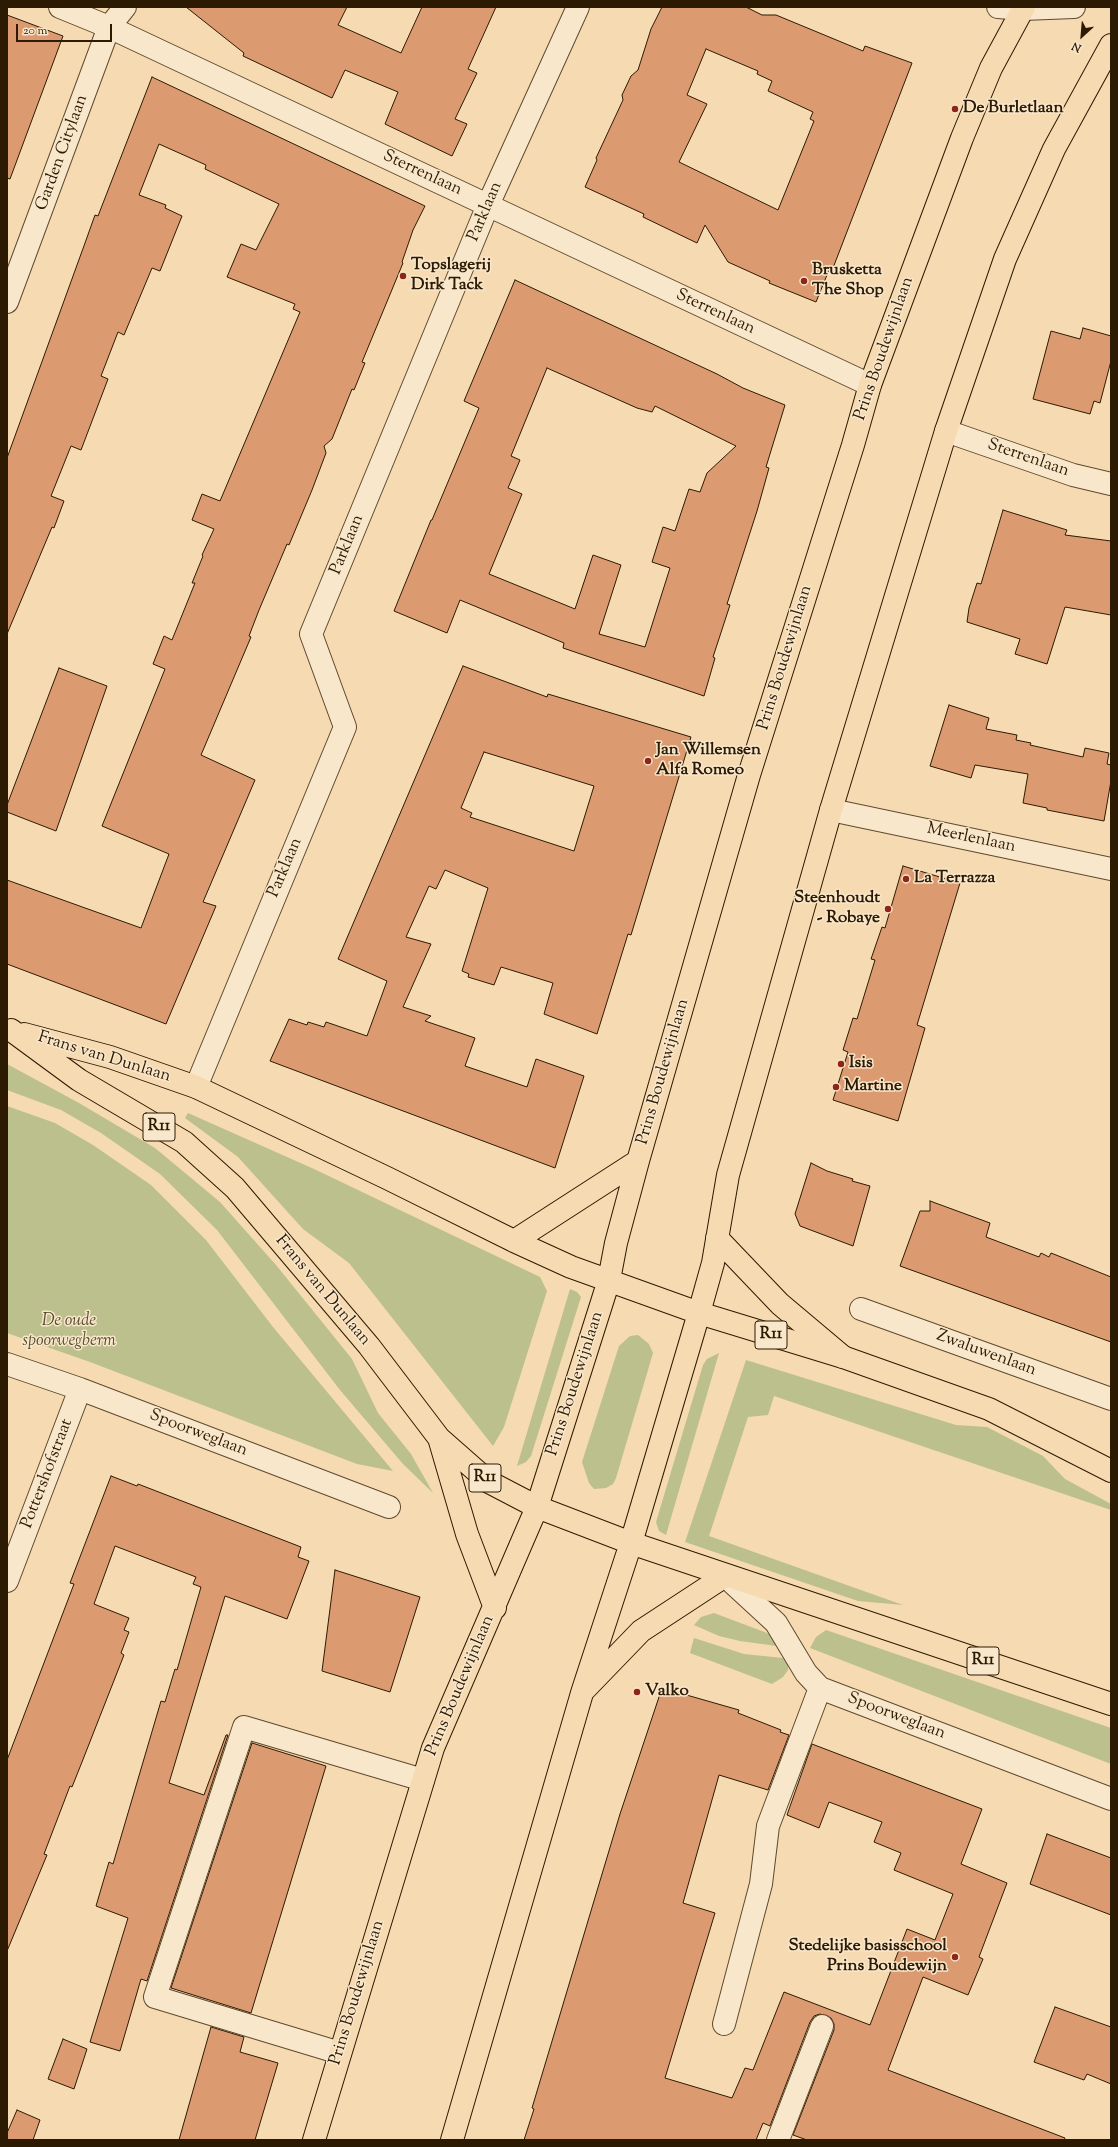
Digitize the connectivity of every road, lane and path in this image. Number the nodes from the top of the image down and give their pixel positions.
1 (60, 7) edge
2 (125, 7) edge
3 (578, 7) edge
4 (998, 7) edge
5 (1074, 7) edge
6 (1023, 8) edge
7 (109, 27) junction
8 (1111, 45) edge
9 (488, 205) junction
10 (7, 302) edge
11 (870, 385) junction
12 (946, 431) junction
13 (1111, 484) edge
14 (831, 810) junction
15 (1111, 869) edge
16 (9, 1030) edge
17 (196, 1087) junction
18 (638, 1161) junction
19 (717, 1238) junction
20 (514, 1241) junction
21 (609, 1280) junction
22 (861, 1309) dead end
23 (699, 1313) junction
24 (843, 1357) junction
25 (7, 1364) edge
26 (80, 1389) junction
27 (1111, 1399) edge
28 (439, 1438) junction
29 (1111, 1471) edge
30 (389, 1507) dead end
31 (537, 1507) junction
32 (631, 1543) junction
33 (725, 1576) junction
34 (7, 1581) edge
35 (495, 1608) junction
36 (820, 1688) junction
37 (582, 1693) junction
38 (1111, 1704) edge
39 (423, 1780) junction
40 (1111, 1799) edge
41 (724, 2024) dead end
42 (822, 2026) dead end
43 (340, 2053) junction
44 (314, 2140) edge
45 (452, 2140) edge
46 (778, 2140) edge

1 - 7 street, Sterrenlaan
2 - 7 street, Garden Citylaan
3 - 9 street, Parklaan
4 - 6 street
5 - 6 street
6 - 11 main road, Prins Boudewijnlaan
7 - 9 street, Sterrenlaan
7 - 10 street, Garden Citylaan
8 - 12 main road
9 - 11 street, Sterrenlaan
9 - 17 street, Parklaan
11 - 18 main road, Prins Boudewijnlaan
12 - 13 street, Sterrenlaan
12 - 14 main road
14 - 15 street, Meerlenlaan
14 - 19 main road
16 - 17 main road, Frans van Dunlaan / R11
16 - 28 main road, Frans van Dunlaan / R11
17 - 20 main road, Frans van Dunlaan / R11
18 - 20 main road
18 - 21 main road, Prins Boudewijnlaan
19 - 23 main road
19 - 24 main road
20 - 21 main road, Frans van Dunlaan / R11
21 - 23 main road, Frans van Dunlaan / R11
21 - 31 main road, Prins Boudewijnlaan
22 - 27 street, Zwaluwenlaan
23 - 24 main road, R11
23 - 32 main road
24 - 29 main road, R11
25 - 26 street, Spoorweglaan
26 - 30 street, Spoorweglaan
26 - 34 street, Pottershofstraat
28 - 31 main road, Frans van Dunlaan / R11
28 - 35 main road
31 - 32 main road, Frans van Dunlaan / R11
31 - 35 main road, Prins Boudewijnlaan
32 - 33 main road, R11
32 - 37 main road
33 - 36 street, Spoorweglaan
33 - 37 main road
33 - 38 main road, R11
35 - 39 main road, Prins Boudewijnlaan
36 - 40 street, Spoorweglaan
36 - 41 street
37 - 45 main road
39 - 43 main road, Prins Boudewijnlaan
39 - 43 street
42 - 46 street
43 - 44 main road, Prins Boudewijnlaan

